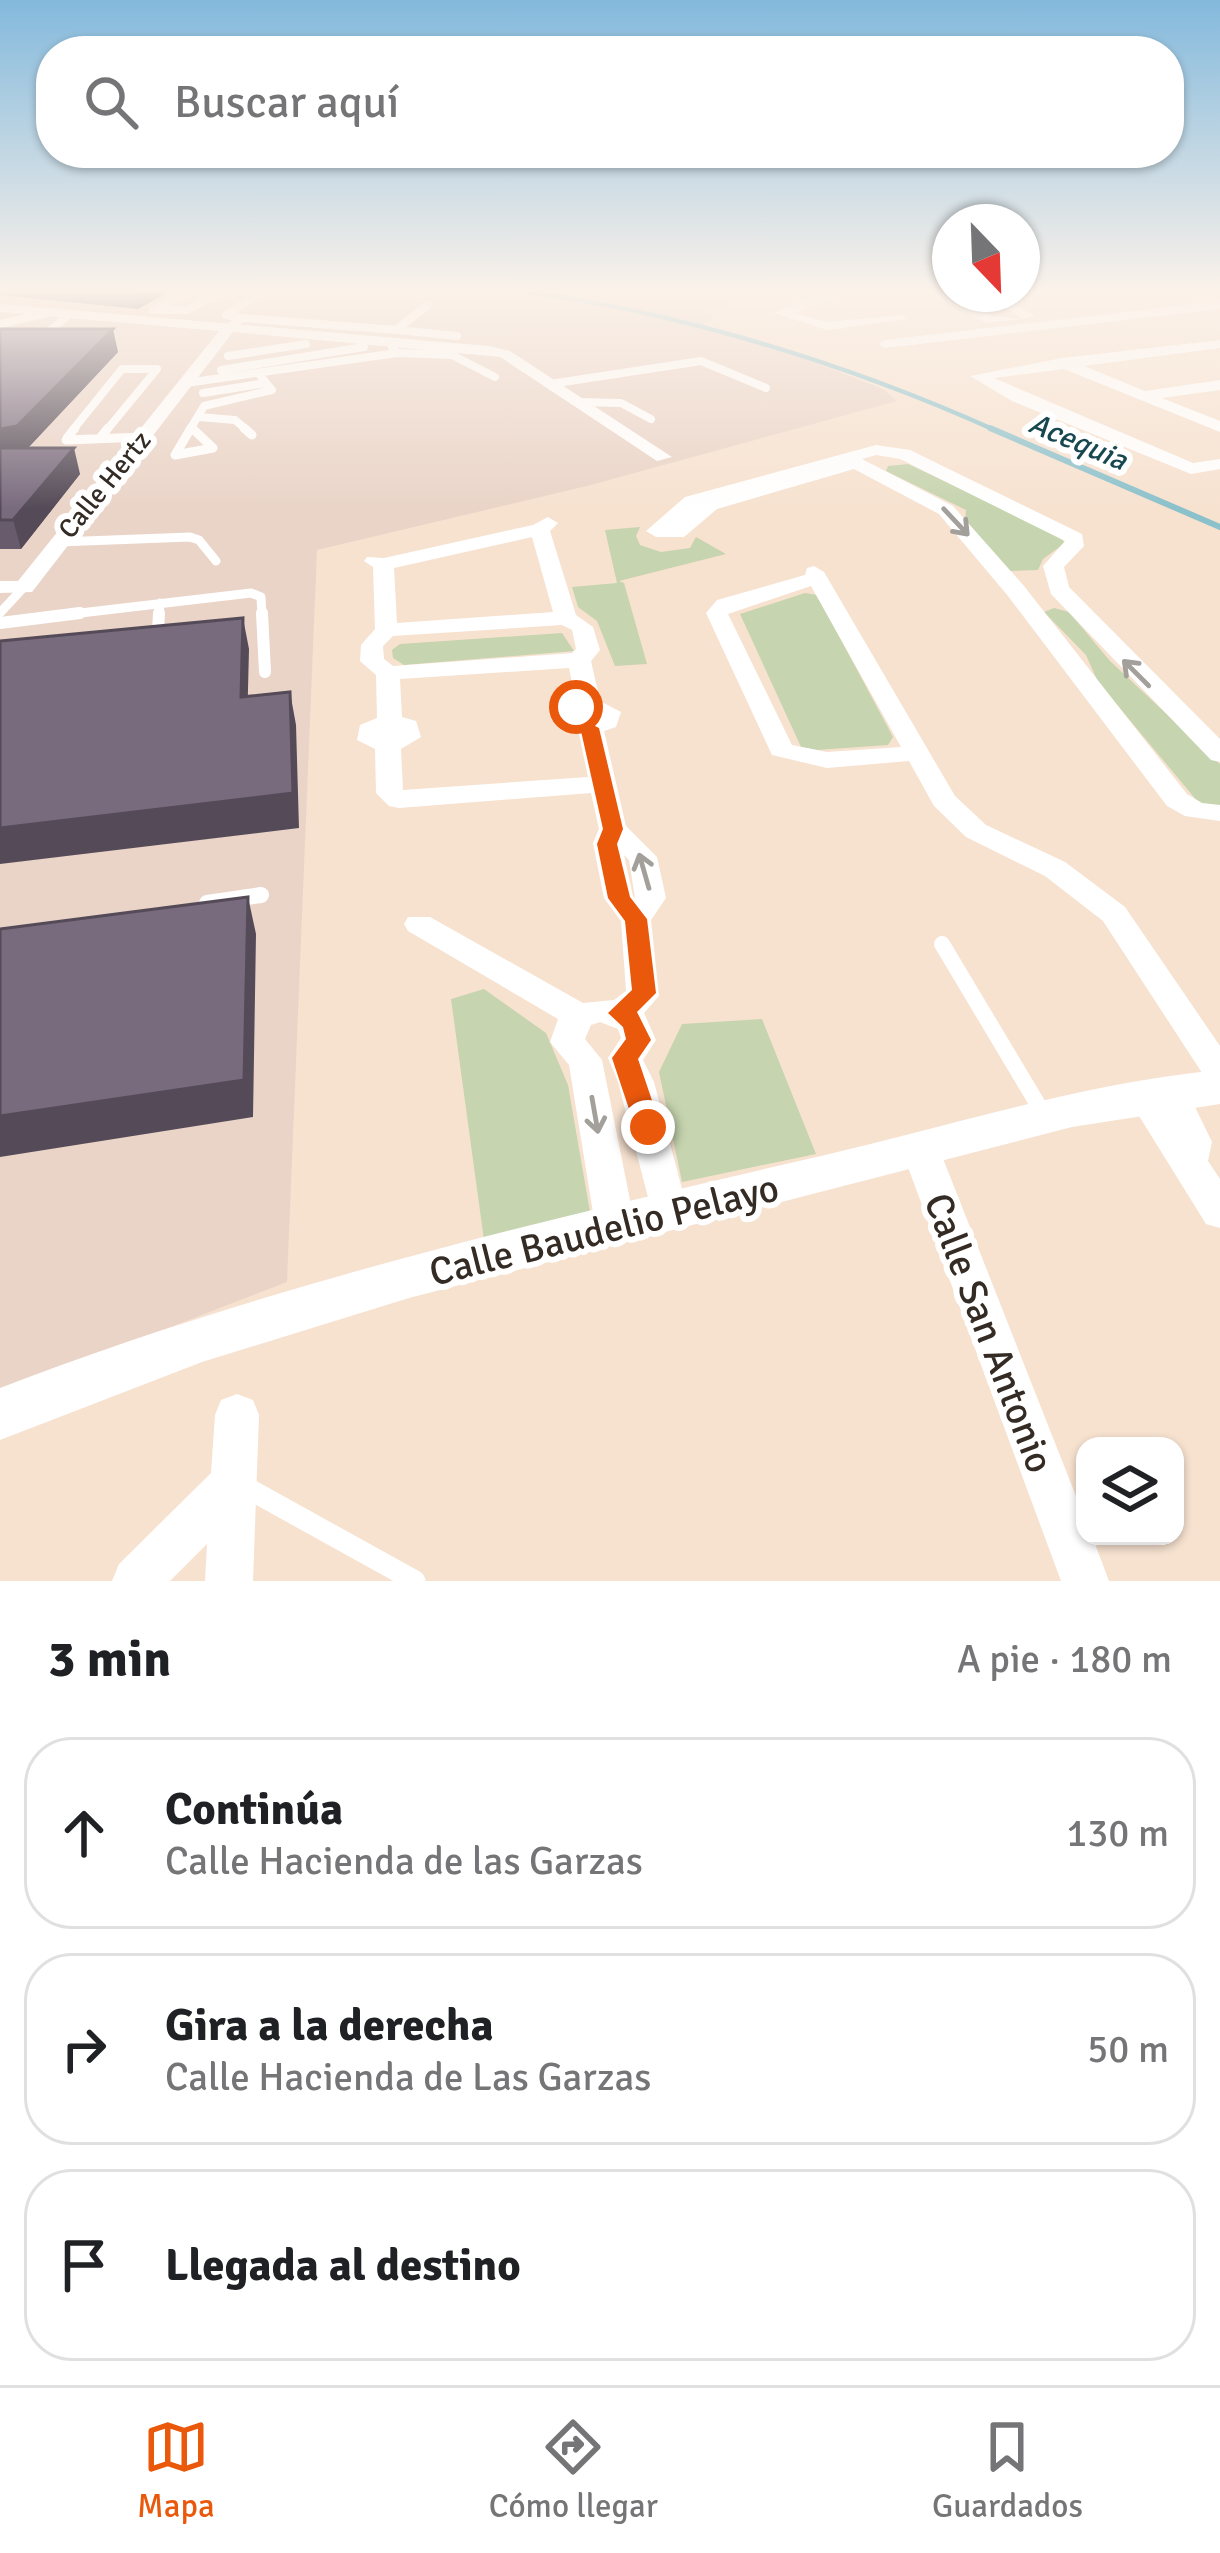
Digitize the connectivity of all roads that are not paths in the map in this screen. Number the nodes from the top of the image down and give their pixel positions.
1 (211, 362) edge
2 (270, 362) edge
3 (291, 362) edge
4 (324, 362) edge
5 (468, 362) edge
6 (513, 362) edge
7 (696, 362) edge
8 (703, 362) edge
9 (1059, 362) edge
10 (1080, 362) edge
11 (1063, 364) junction
12 (299, 369) junction
13 (216, 370) dead end
14 (494, 377) dead end
15 (263, 378) junction
16 (550, 384) junction
17 (1220, 386) edge
18 (194, 388) junction
19 (766, 388) dead end
20 (1138, 397) junction
21 (578, 402) junction
22 (199, 417) junction
23 (651, 419) dead end
24 (1220, 428) edge
25 (193, 429) dead end
26 (252, 435) dead end
27 (143, 437) junction
28 (67, 438) junction
29 (100, 438) junction
30 (60, 448) edge
31 (663, 457) dead end
32 (851, 461) junction
33 (1220, 464) edge
34 (749, 489) dead end
35 (59, 542) junction
36 (216, 561) dead end
37 (0, 587) edge
38 (24, 587) junction
39 (1059, 589) junction
40 (1016, 591) junction
41 (160, 603) junction
42 (0, 613) edge
43 (566, 618) junction
44 (0, 623) edge
45 (386, 630) junction
46 (130, 638) edge
47 (579, 660) junction
48 (265, 672) dead end
49 (388, 673) junction
50 (917, 753) junction
51 (1220, 754) edge
52 (603, 784) junction
53 (1220, 813) edge
54 (261, 895) dead end
55 (190, 905) edge
56 (419, 924) dead end
57 (942, 944) dead end
58 (632, 1003) junction
59 (579, 1016) junction
60 (625, 1058) junction
61 (585, 1060) junction
62 (1220, 1073) edge
63 (1220, 1087) edge
64 (1157, 1092) junction
65 (1046, 1118) junction
66 (921, 1151) junction
67 (669, 1212) junction
68 (1220, 1213) edge
69 (615, 1225) junction
70 (0, 1414) edge
71 (237, 1415) dead end
72 (236, 1482) junction
73 (136, 1581) edge
74 (229, 1581) edge
75 (415, 1581) edge
76 (1085, 1581) edge

1 - 18 street, Calle Hertz
2 - 13 lane
3 - 12 lane
4 - 12 lane
5 - 14 lane
6 - 16 street
7 - 16 lane
8 - 19 lane
9 - 11 street
10 - 11 street
11 - 20 street
11 - 33 street
12 - 15 lane
15 - 18 lane
15 - 18 lane
15 - 22 lane
16 - 21 street
17 - 20 street
18 - 27 street, Calle Hertz
20 - 24 street
21 - 23 lane
21 - 31 street
22 - 25 lane
22 - 26 lane
27 - 29 lane
27 - 35 street, Calle Hertz
28 - 29 lane
28 - 29 lane
28 - 30 lane
32 - 34 street
32 - 39 street
32 -> 40 street
35 - 36 lane
35 - 38 street, Calle Hertz
37 - 38 street
38 - 42 lane
39 - 40 street
51 -> 39 street
40 - 53 street
41 - 44 lane
41 - 46 lane
41 - 48 lane
43 - 45 street
43 - 45 street
43 - 47 street
45 - 49 street
47 - 49 street
47 - 52 street
49 - 52 street
50 - 50 street
50 - 62 street
52 - 58 street
54 - 55 lane
56 - 59 street
57 - 65 lane
58 - 59 street
58 - 60 street
59 - 61 street
60 - 61 street
60 - 67 street
61 -> 69 street
63 - 64 street, Calle Baudelio Pelayo
64 - 65 street, Calle Baudelio Pelayo
64 - 68 street
65 - 66 street, Calle Baudelio Pelayo
66 - 67 street, Calle Baudelio Pelayo
66 - 76 street, Calle San Antonio
67 - 69 street, Calle Baudelio Pelayo
69 - 70 street, Calle Baudelio Pelayo
71 - 72 street
72 - 73 street
72 - 74 street
72 - 75 lane

